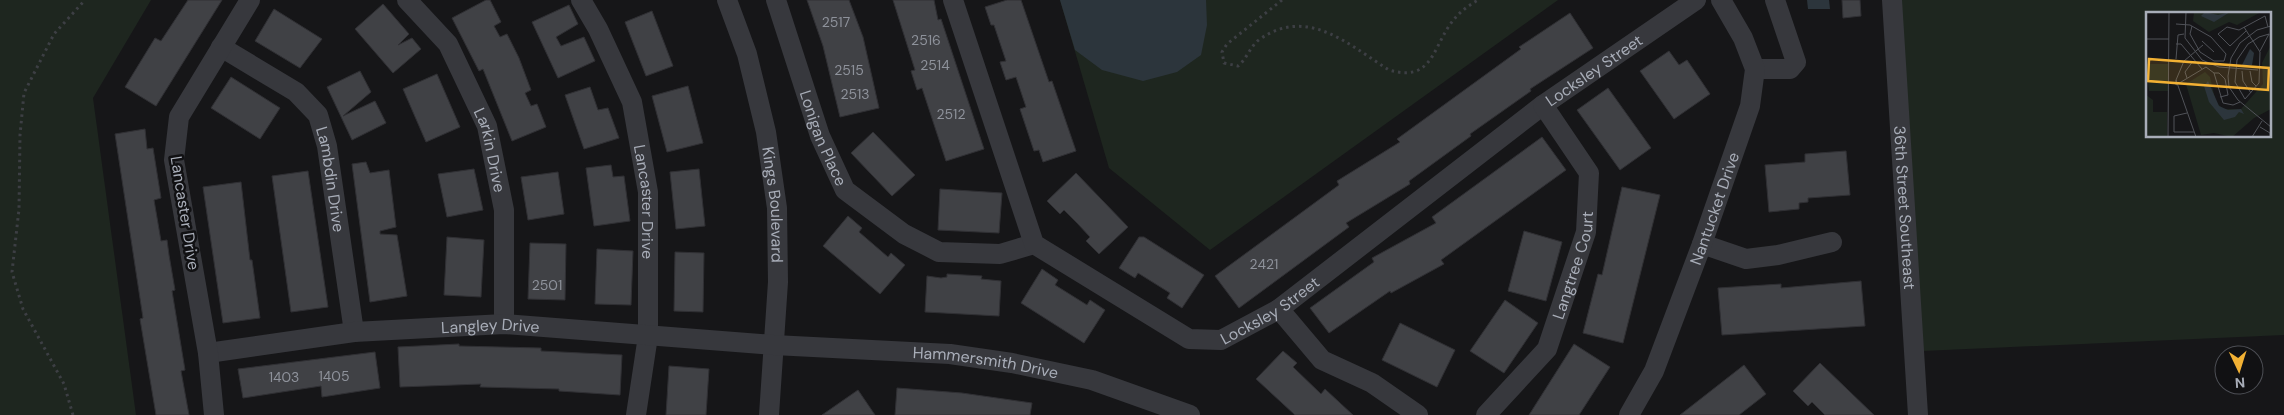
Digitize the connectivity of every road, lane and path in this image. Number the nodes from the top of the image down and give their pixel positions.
1 (85, 0) edge
2 (250, 0) edge
3 (408, 0) edge
4 (581, 0) edge
5 (727, 0) edge
6 (776, 0) edge
7 (953, 0) edge
8 (1282, 0) edge
9 (1478, 0) edge
10 (1696, 0) edge
11 (1721, 0) edge
12 (1775, 0) edge
13 (1892, 0) edge
14 (221, 47) junction
15 (1755, 69) junction
16 (1543, 105) junction
17 (1832, 242) dead end
18 (1034, 244) junction
19 (1702, 244) junction
20 (1279, 309) junction
21 (504, 324) junction
22 (354, 332) junction
23 (648, 336) junction
24 (774, 345) junction
25 (208, 353) junction
26 (73, 415) edge
27 (214, 415) edge
28 (636, 415) edge
29 (769, 415) edge
30 (1190, 415) edge
31 (1418, 415) edge
32 (1486, 415) edge
33 (1629, 415) edge
34 (1918, 415) edge

1 - 26 path
2 - 14 street, Lancaster Drive
3 - 21 street, Larkin Drive
4 - 23 street, Lancaster Drive
5 - 24 street, Kings Boulevard
6 - 18 street, Lonigan Place
7 - 18 street
8 - 9 path
10 - 16 street, Locksley Street
11 - 15 street, Nantucket Drive
12 - 15 street
13 - 34 street, 36th Street Southeast
14 - 22 street, Lambdin Drive
14 - 25 street, Lancaster Drive
15 - 19 street, Nantucket Drive
16 - 20 street, Locksley Street
16 - 32 street, Langtree Court
17 - 19 street
18 - 20 street, Locksley Street
19 - 33 street, Nantucket Drive
20 - 31 street
21 - 22 street, Langley Drive
21 - 23 street, Langley Drive
22 - 25 street, Langley Drive
23 - 24 street, Langley Drive
23 - 28 street, Lancaster Drive
24 - 29 street, Kings Boulevard
24 - 30 street, Hammersmith Drive
25 - 27 street, Lancaster Drive

